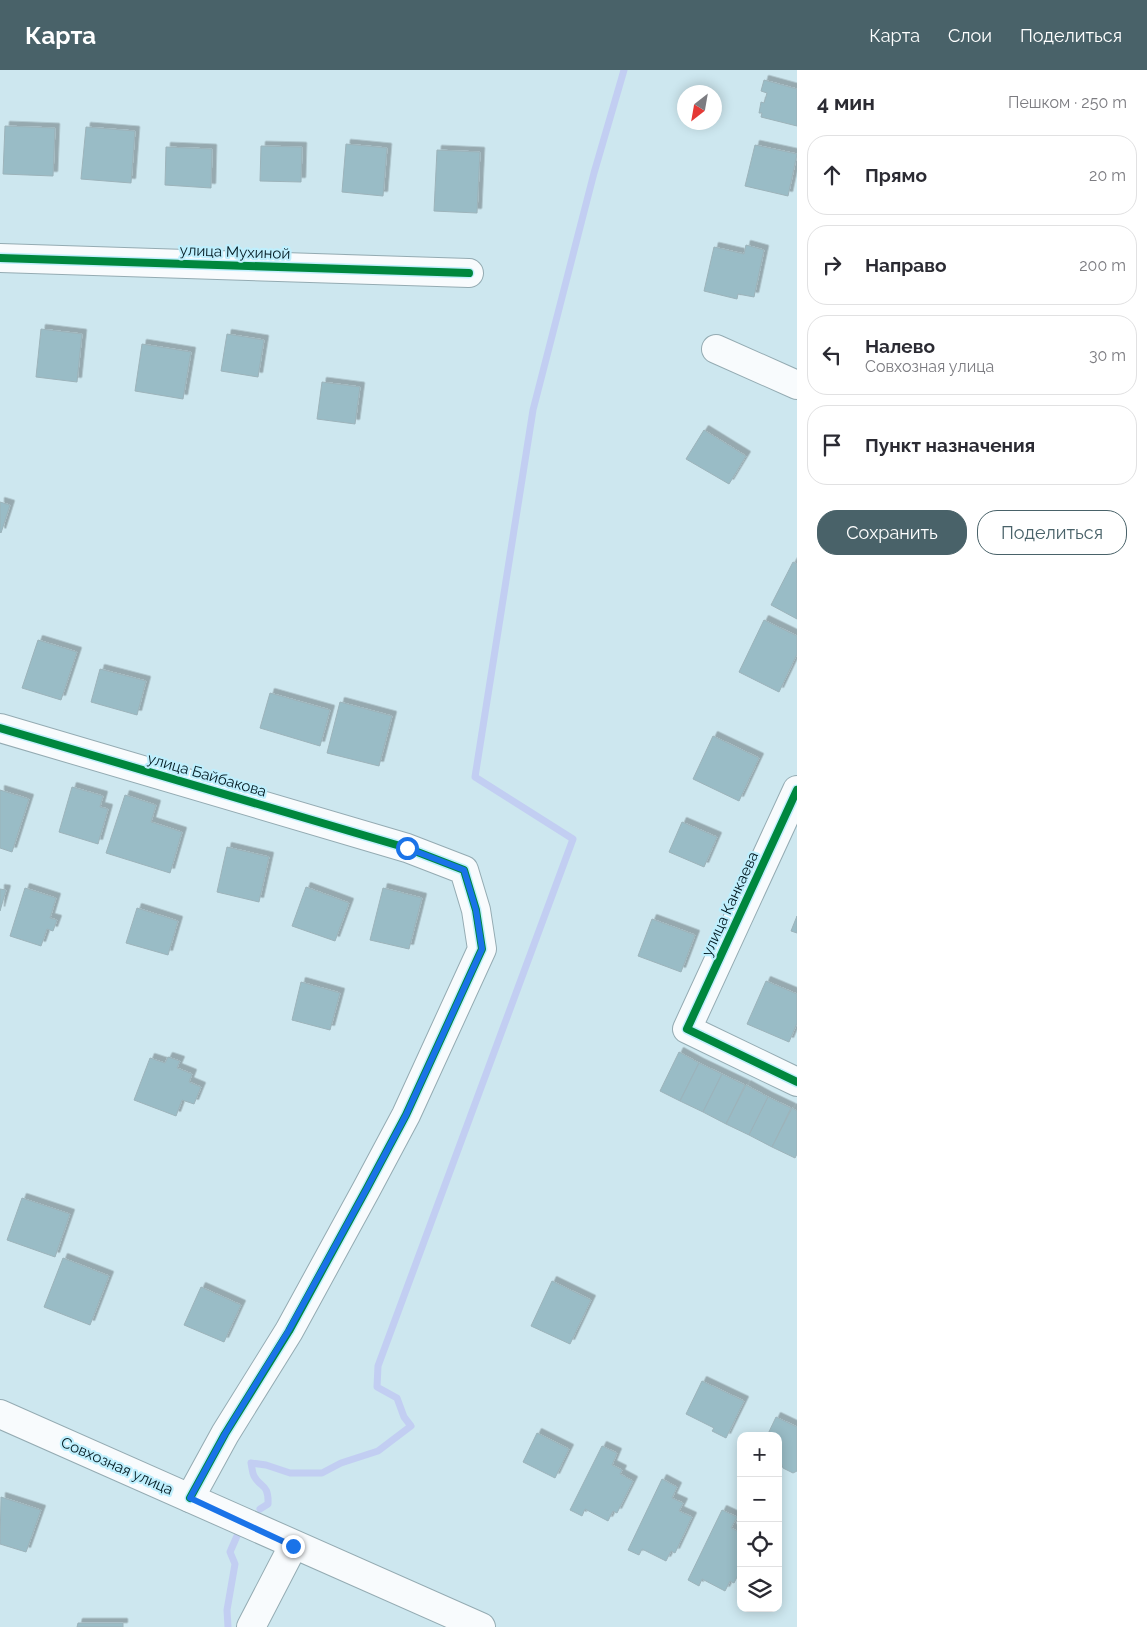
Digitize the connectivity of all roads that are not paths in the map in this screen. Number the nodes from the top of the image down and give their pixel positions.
1 (0, 258) edge
2 (469, 273) dead end
3 (716, 349) dead end
4 (797, 385) edge
5 (0, 728) edge
6 (797, 790) edge
7 (797, 1082) edge
8 (0, 1414) edge
9 (190, 1498) junction
10 (293, 1546) junction
11 (251, 1627) edge
12 (480, 1627) edge

1 - 2 street, улица Мухиной
3 - 4 street
5 - 9 street, улица Байбакова
6 - 7 street, улица Канкаева
8 - 9 street, Совхозная улица
9 - 10 street, Совхозная улица
10 - 11 street
10 - 12 street, Совхозная улица

